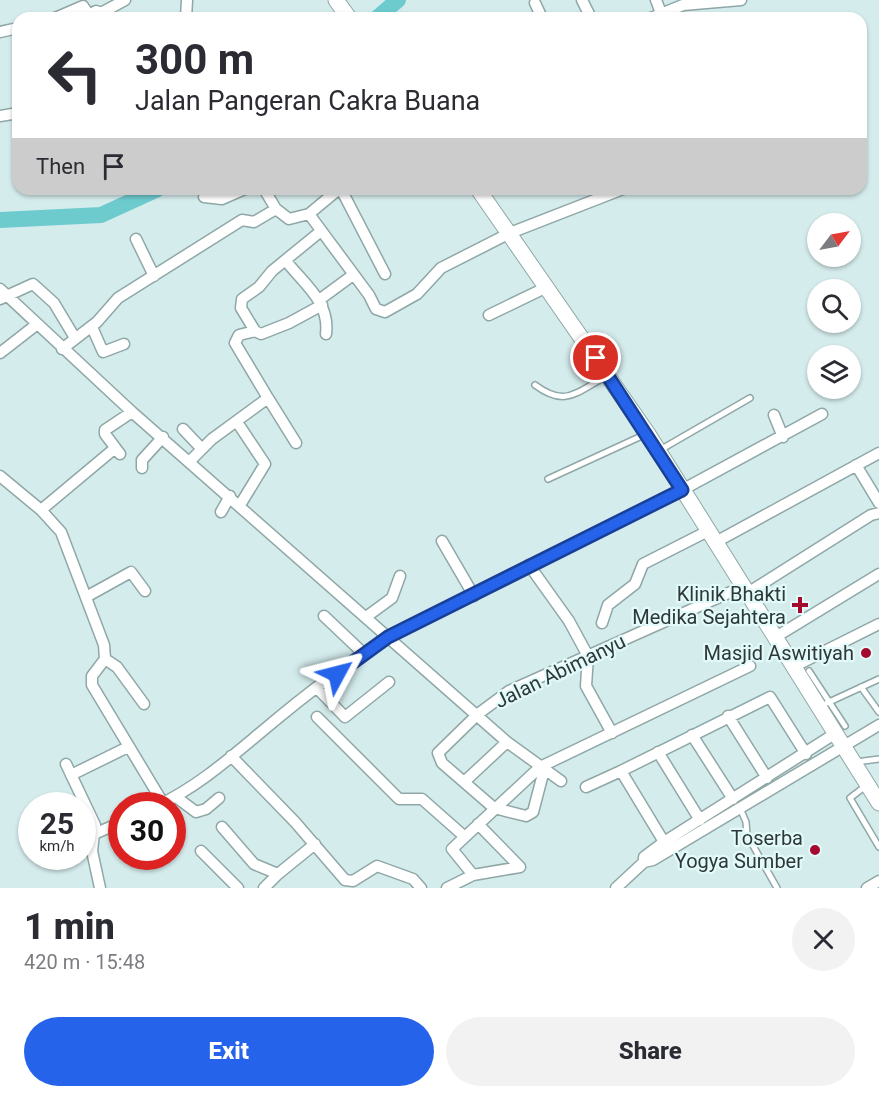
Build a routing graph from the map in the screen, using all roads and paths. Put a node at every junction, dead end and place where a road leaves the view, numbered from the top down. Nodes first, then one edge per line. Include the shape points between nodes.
1 (125, 0) edge
2 (741, 0) edge
3 (535, 3) dead end
4 (70, 12) edge
5 (87, 12) edge
6 (104, 12) edge
7 (539, 12) edge
8 (668, 12) edge
9 (231, 195) edge
10 (268, 195) edge
11 (332, 195) edge
12 (343, 195) edge
13 (482, 195) edge
14 (600, 195) edge
15 (204, 197) dead end
16 (276, 209) junction
17 (309, 213) junction
18 (321, 231) junction
19 (510, 233) junction
20 (136, 239) dead end
21 (286, 261) junction
22 (386, 274) dead end
23 (352, 275) junction
24 (154, 276) junction
25 (547, 287) junction
26 (2, 295) edge
27 (321, 303) junction
28 (489, 315) dead end
29 (36, 325) junction
30 (92, 327) junction
31 (255, 331) junction
32 (326, 334) dead end
33 (75, 338) junction
34 (124, 344) dead end
35 (62, 349) junction
36 (0, 352) edge
37 (609, 376) junction
38 (535, 385) dead end
39 (267, 398) junction
40 (750, 398) dead end
41 (132, 412) junction
42 (822, 414) dead end
43 (774, 415) dead end
44 (237, 422) junction
45 (183, 429) dead end
46 (648, 434) junction
47 (163, 437) junction
48 (783, 437) junction
49 (296, 443) dead end
50 (202, 449) junction
51 (659, 451) junction
52 (879, 453) edge
53 (190, 461) junction
54 (856, 465) junction
55 (142, 468) dead end
56 (0, 476) edge
57 (548, 479) dead end
58 (682, 490) junction
59 (230, 496) junction
60 (879, 503) edge
61 (240, 505) junction
62 (41, 510) junction
63 (221, 512) dead end
64 (875, 514) edge
65 (711, 537) junction
66 (442, 540) dead end
67 (530, 565) junction
68 (400, 576) dead end
69 (878, 578) edge
70 (744, 590) junction
71 (145, 591) dead end
72 (474, 596) junction
73 (86, 597) junction
74 (324, 616) dead end
75 (366, 617) junction
76 (602, 622) dead end
77 (879, 624) edge
78 (388, 637) junction
79 (774, 638) junction
80 (363, 653) junction
81 (588, 656) junction
82 (105, 659) junction
83 (750, 666) dead end
84 (793, 668) junction
85 (809, 671) dead end
86 (879, 679) edge
87 (389, 682) dead end
88 (861, 687) junction
89 (317, 688) junction
90 (144, 704) dead end
91 (824, 704) junction
92 (879, 712) edge
93 (478, 714) junction
94 (728, 716) junction
95 (317, 717) dead end
96 (879, 725) edge
97 (612, 733) junction
98 (692, 735) junction
99 (841, 735) junction
100 (507, 742) junction
101 (128, 747) junction
102 (658, 752) junction
103 (806, 754) junction
104 (231, 756) junction
105 (879, 759) edge
106 (854, 763) junction
107 (66, 764) dead end
108 (542, 768) junction
109 (621, 771) junction
110 (71, 775) junction
111 (767, 778) junction
112 (561, 781) dead end
113 (464, 782) junction
114 (867, 785) junction
115 (586, 787) dead end
116 (80, 792) edge
117 (153, 792) edge
118 (184, 792) edge
119 (219, 798) dead end
120 (732, 799) junction
121 (879, 803) edge
122 (186, 804) edge
123 (494, 808) junction
124 (740, 808) junction
125 (700, 820) junction
126 (478, 824) junction
127 (222, 827) dead end
128 (465, 837) junction
129 (664, 842) junction
130 (315, 844) junction
131 (879, 847) edge
132 (201, 851) dead end
133 (644, 862) junction
134 (96, 870) edge
135 (278, 874) junction
136 (473, 875) junction
137 (879, 881) edge
138 (100, 888) edge
139 (238, 888) edge
140 (264, 888) edge
141 (421, 888) edge
142 (447, 888) edge
143 (616, 888) edge
144 (777, 888) edge
145 (867, 888) edge

1 - 6 street
2 - 8 street via 683,5
3 - 7 street
4 - 5 street via 83,6
9 - 15 street via 222,199
10 - 16 street
11 - 17 street
12 - 22 street
13 - 19 main road
14 - 19 street
16 - 17 street via 290,219
16 - 24 street via 254,222 242,220
17 - 18 street
18 - 21 street
18 - 23 street
19 - 23 street via 441,268 417,294 385,312 376,309
19 - 25 main road
20 - 24 street
21 - 27 street
21 - 31 street via 241,302
23 - 27 street
24 - 30 street via 113,301
25 - 28 street
25 - 37 main road
26 - 29 street
26 - 33 street via 33,284 54,303
27 - 31 street via 265,333
27 - 32 street via 328,319
29 - 35 street
29 - 36 street
30 - 33 street
30 - 34 street via 103,352
31 - 39 street via 239,335 235,343
33 - 35 street
35 - 41 street
37 - 38 lane via 563,398 550,396
37 - 46 main road
39 - 44 street
39 - 49 street
40 - 51 lane
41 - 47 street
41 - 62 street via 105,430 117,452
42 - 48 street
43 - 48 street
44 - 50 street
44 - 61 street via 265,464
45 - 50 street
46 - 51 main road
46 - 57 lane
47 - 53 street
47 - 55 street via 142,460
48 - 58 street
50 - 53 street
51 - 58 main road
52 - 54 street
53 - 59 street
54 - 60 street
54 - 65 street
56 - 62 street
58 - 65 main road
58 - 67 street
59 - 61 street
59 - 63 street
60 - 64 street
61 - 75 street
62 - 73 street via 61,532
64 - 70 street, Jalan Abimanyu
65 - 70 main road
65 - 76 street via 643,564 635,584 608,605
66 - 72 street
67 - 72 street
67 - 81 street
68 - 75 street via 392,598
69 - 79 street
70 - 79 main road
70 - 81 street, Jalan Abimanyu
71 - 73 street via 132,572
72 - 78 street
73 - 82 street via 104,645
74 - 80 street
75 - 78 street
77 - 84 street
78 - 80 street
78 - 93 street
79 - 84 main road
80 - 89 street
81 - 93 street, Jalan Abimanyu via 509,691
81 - 97 street via 586,686
82 - 90 street via 117,667
82 - 101 street via 91,682
83 - 97 street
84 - 91 main road
85 - 91 lane
86 - 88 lane
87 - 89 street via 345,717
88 - 91 lane
88 - 92 lane
89 - 104 street
91 - 99 main road
93 - 100 street
93 - 113 street, Jalan Abimanyu via 438,753 442,763
94 - 98 street
94 - 103 street via 770,697
94 - 111 street
95 - 128 street via 399,799 422,799
96 - 99 street
97 - 108 street
98 - 102 street
98 - 120 street
99 - 103 street
99 - 106 main road
99 - 124 street
100 - 108 street
100 - 113 street
101 - 110 street
101 - 117 street
102 - 109 street
102 - 125 street
103 - 111 street
104 - 118 street
104 - 130 street
105 - 106 lane
106 - 114 main road
107 - 110 street
108 - 112 street
108 - 123 street
108 - 123 street via 532,814
109 - 115 street
109 - 129 street
110 - 116 street
111 - 120 street
113 - 123 street
114 - 121 main road
114 - 131 lane via 850,798
119 - 122 street via 196,812
120 - 125 street
123 - 126 street
124 - 133 street
124 - 144 lane via 747,835
125 - 129 street
126 - 128 street
126 - 136 street via 520,867
127 - 135 street via 254,864
128 - 136 street via 452,849
129 - 133 street via 644,857
130 - 135 street
130 - 141 street via 349,882 377,866 413,879
132 - 139 street
133 - 143 street
134 - 138 street
135 - 140 street
136 - 142 street
137 - 145 street

